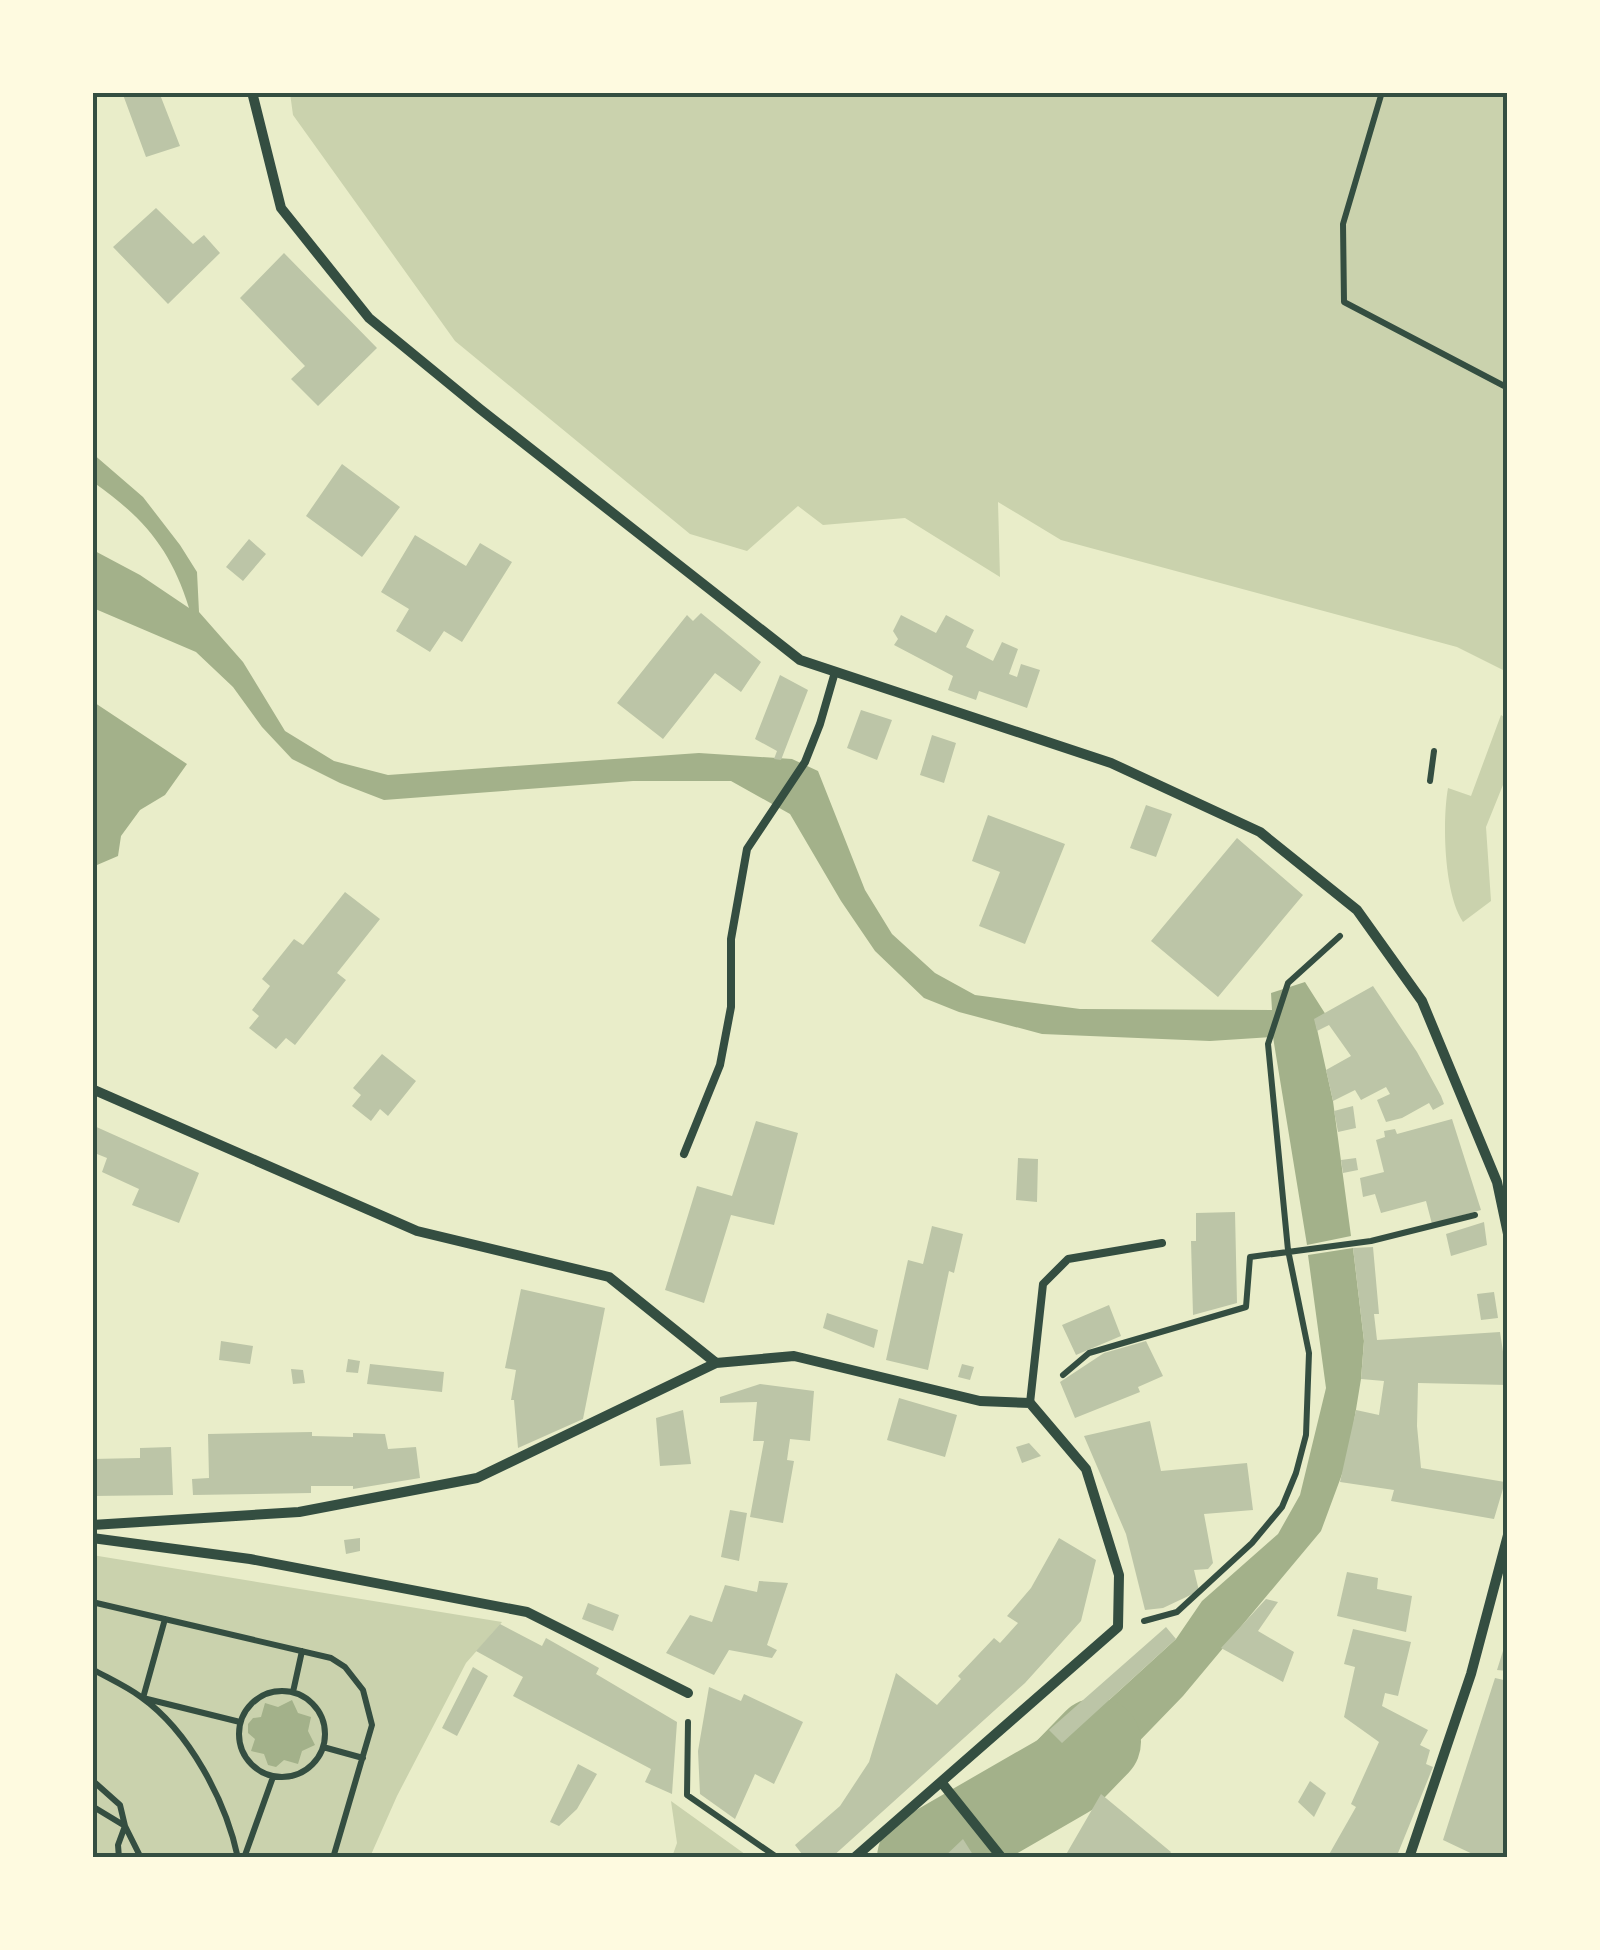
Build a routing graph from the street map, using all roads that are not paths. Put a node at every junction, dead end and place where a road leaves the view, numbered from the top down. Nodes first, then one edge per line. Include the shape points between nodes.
1 (252, 92) edge
2 (836, 672) junction
3 (92, 1089) edge
4 (684, 1154) dead end
5 (1508, 1234) edge
6 (1162, 1244) dead end
7 (716, 1363) junction
8 (1030, 1403) junction
9 (92, 1525) edge
10 (1508, 1535) edge
11 (92, 1538) edge
12 (688, 1693) road end
13 (942, 1782) junction
14 (854, 1858) edge
15 (1002, 1858) edge
16 (1409, 1858) edge

1 - 2 street via 281,208 369,318 800,660
2 - 4 lane via 805,762 747,848 720,1065
2 - 5 street via 1112,763 1260,832 1357,910 1422,1001 1502,1200
3 - 7 street via 418,1231 609,1277
6 - 8 lane via 1068,1259 1043,1284
7 - 8 street via 794,1356 980,1401
7 - 9 street via 477,1478 300,1512
8 - 13 street via 1086,1469 1119,1575 1118,1627
10 - 16 street via 1471,1674
11 - 12 street via 250,1559 527,1612
13 - 14 street
13 - 15 street

